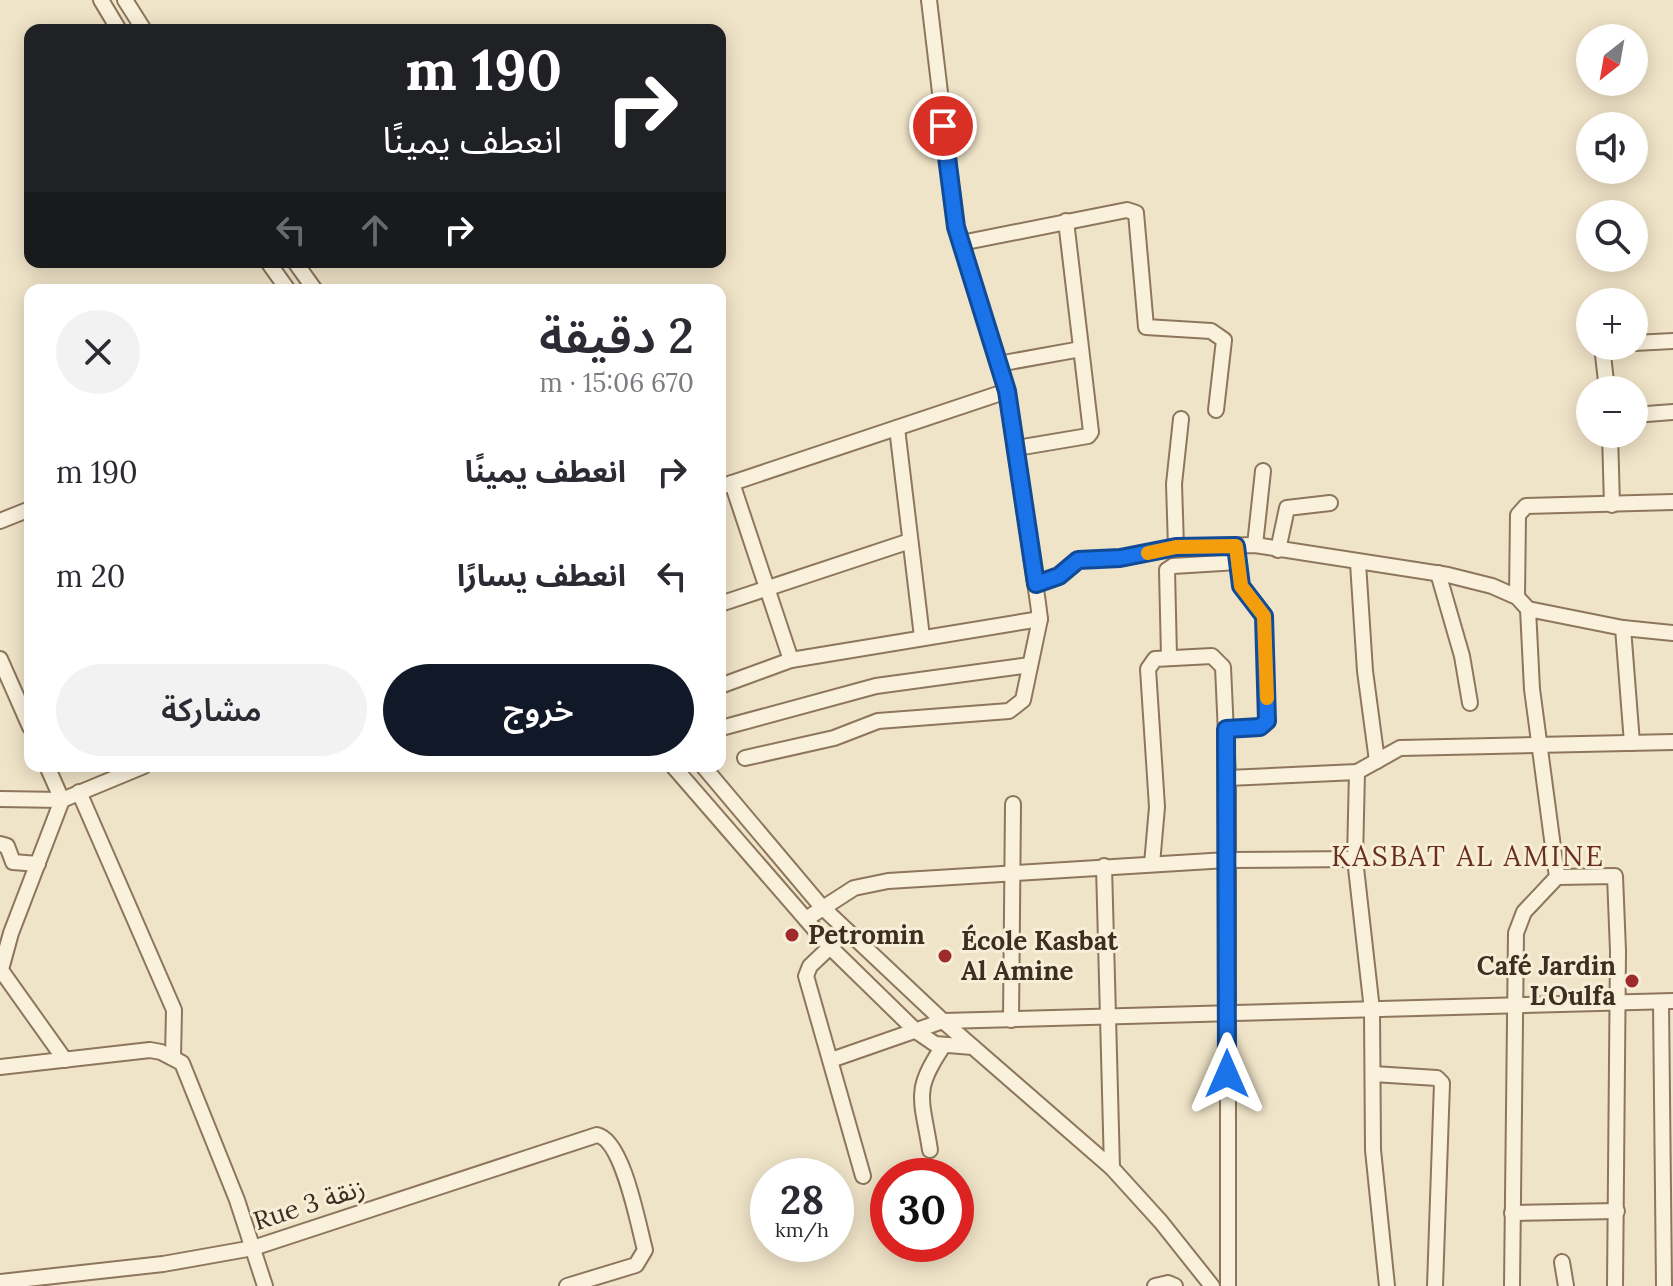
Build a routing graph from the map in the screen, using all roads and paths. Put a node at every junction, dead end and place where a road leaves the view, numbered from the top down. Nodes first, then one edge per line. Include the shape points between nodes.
1 (101, 0) edge
2 (125, 0) edge
3 (929, 0) edge
4 (115, 24) edge
5 (140, 24) edge
6 (1066, 221) junction
7 (961, 243) junction
8 (1673, 341) edge
9 (1648, 342) edge
10 (1081, 349) junction
11 (998, 364) junction
12 (1007, 391) junction
13 (1216, 410) dead end
14 (1673, 412) edge
15 (1648, 414) edge
16 (1181, 419) dead end
17 (897, 428) junction
18 (1017, 448) junction
19 (1610, 448) edge
20 (1263, 471) dead end
21 (726, 485) edge
22 (1673, 502) edge
23 (1330, 503) dead end
24 (1612, 505) junction
25 (24, 511) edge
26 (0, 521) edge
27 (910, 541) junction
28 (1255, 545) junction
29 (1236, 546) junction
30 (1176, 547) junction
31 (1278, 550) junction
32 (1238, 562) junction
33 (1358, 563) junction
34 (1438, 573) junction
35 (1036, 584) junction
36 (766, 587) junction
37 (1517, 597) junction
38 (726, 602) edge
39 (1528, 609) junction
40 (1040, 619) junction
41 (1623, 628) junction
42 (1673, 633) edge
43 (922, 637) junction
44 (1169, 657) junction
45 (0, 659) edge
46 (791, 660) junction
47 (1030, 665) junction
48 (726, 684) edge
49 (1470, 703) dead end
50 (24, 710) edge
51 (726, 727) edge
52 (1226, 729) junction
53 (1673, 742) edge
54 (1632, 743) junction
55 (1538, 746) junction
56 (745, 758) dead end
57 (1377, 761) junction
58 (50, 772) edge
59 (129, 772) edge
60 (678, 772) edge
61 (708, 772) edge
62 (1357, 772) junction
63 (1228, 778) junction
64 (79, 792) junction
65 (0, 799) edge
66 (62, 800) junction
67 (1013, 804) dead end
68 (0, 844) edge
69 (1355, 859) junction
70 (1227, 860) junction
71 (38, 864) junction
72 (1152, 864) junction
73 (1104, 866) junction
74 (1011, 872) junction
75 (1557, 877) junction
76 (821, 906) junction
77 (806, 919) junction
78 (847, 931) junction
79 (6, 932) edge
80 (830, 947) junction
81 (2, 973) edge
82 (1667, 1002) edge
83 (1618, 1003) junction
84 (1513, 1006) junction
85 (1372, 1010) junction
86 (1226, 1014) junction
87 (1110, 1017) junction
88 (1011, 1020) junction
89 (943, 1021) junction
90 (916, 1031) junction
91 (944, 1045) junction
92 (973, 1047) junction
93 (173, 1057) junction
94 (65, 1060) junction
95 (831, 1060) junction
96 (0, 1067) edge
97 (1373, 1074) junction
98 (930, 1150) dead end
99 (1112, 1168) junction
100 (863, 1176) dead end
101 (1617, 1211) junction
102 (1512, 1213) junction
103 (253, 1248) junction
104 (1562, 1262) dead end
105 (116, 1270) junction
106 (0, 1282) edge
107 (120, 1286) edge
108 (265, 1286) edge
109 (567, 1286) edge
110 (1155, 1286) edge
111 (1175, 1286) edge
112 (1212, 1286) edge
113 (1228, 1286) edge
114 (1387, 1286) edge
115 (1435, 1286) edge
116 (1512, 1286) edge
117 (1566, 1286) edge
118 (1615, 1286) edge
119 (1664, 1286) edge

1 - 4 street
2 - 5 street
3 - 7 street via 948,180
6 - 7 street
6 - 10 street
6 - 13 street via 1127,210 1136,213 1146,327 1211,331 1224,340
7 - 11 street
8 - 9 street
10 - 11 street
10 - 18 street via 1090,435
11 - 12 street
12 - 17 street
12 - 18 street
14 - 15 street
16 - 30 street via 1174,484
17 - 21 street
17 - 27 street
18 - 35 street
19 - 24 street
20 - 28 street
21 - 36 street
22 - 24 street
23 - 31 street via 1287,508
24 - 37 street via 1521,510
25 - 26 street
27 - 36 street
27 - 43 street
28 - 29 street
28 - 31 street
29 - 30 street
29 - 32 street
30 - 35 street via 1078,560 1059,576
31 - 33 street
32 - 44 street via 1167,570
32 - 52 street via 1241,586 1264,616 1267,721 1260,727
33 - 34 street
33 - 57 street
34 - 37 street
34 - 49 street
35 - 40 street
36 - 38 street
36 - 46 street
37 - 39 street
39 - 41 street
39 - 55 street
40 - 43 street
40 - 47 street
41 - 42 street
41 - 54 street
43 - 46 street
44 - 52 street via 1219,660
44 - 72 street via 1155,659 1148,669 1157,807
45 - 50 street
46 - 48 street
47 - 51 street via 876,686
47 - 56 street via 1023,700 1009,711 878,721 834,738
52 - 63 street
53 - 54 street
54 - 55 street
55 - 57 street via 1400,748
55 - 75 street
57 - 62 street
58 - 66 street
59 - 64 street
60 - 77 street
61 - 76 street
62 - 63 street
62 - 69 street
63 - 70 street
64 - 66 street
64 - 93 street via 174,1010
65 - 66 street
66 - 71 street
67 - 74 street
68 - 71 street via 7,846 13,862
69 - 70 street
69 - 85 street
70 - 72 street
70 - 86 street
71 - 79 street
72 - 73 street
73 - 74 street
73 - 87 street
74 - 76 street via 888,881 854,888
74 - 88 street
75 - 83 street via 1615,876
75 - 84 street via 1518,921
76 - 77 street
76 - 78 street
77 - 80 street
78 - 80 street
78 - 89 street
79 - 81 street
80 - 90 street
80 - 95 street via 806,976
81 - 94 street
82 - 83 street
82 - 119 street
83 - 84 street
83 - 101 street
84 - 85 street
84 - 102 street
85 - 86 street
85 - 97 street
86 - 87 street
86 - 113 street
87 - 88 street
87 - 99 street
88 - 89 street
89 - 90 street
89 - 92 street
90 - 91 street
90 - 95 street
91 - 92 street
91 - 98 street via 925,1072 921,1088
92 - 99 street
93 - 94 street via 150,1050
93 - 103 street via 182,1063
94 - 96 street
95 - 100 street
97 - 114 street via 1373,1150
97 - 115 street via 1437,1078 1442,1083
99 - 112 street
101 - 102 street
101 - 118 street
102 - 116 street
103 - 105 street, Rue 3 زنقة
103 - 108 street
103 - 109 street, Rue 3 زنقة via 597,1135 617,1151 645,1250 636,1265
104 - 117 street
105 - 106 street, Rue 3 زنقة
105 - 107 street
110 - 111 street

